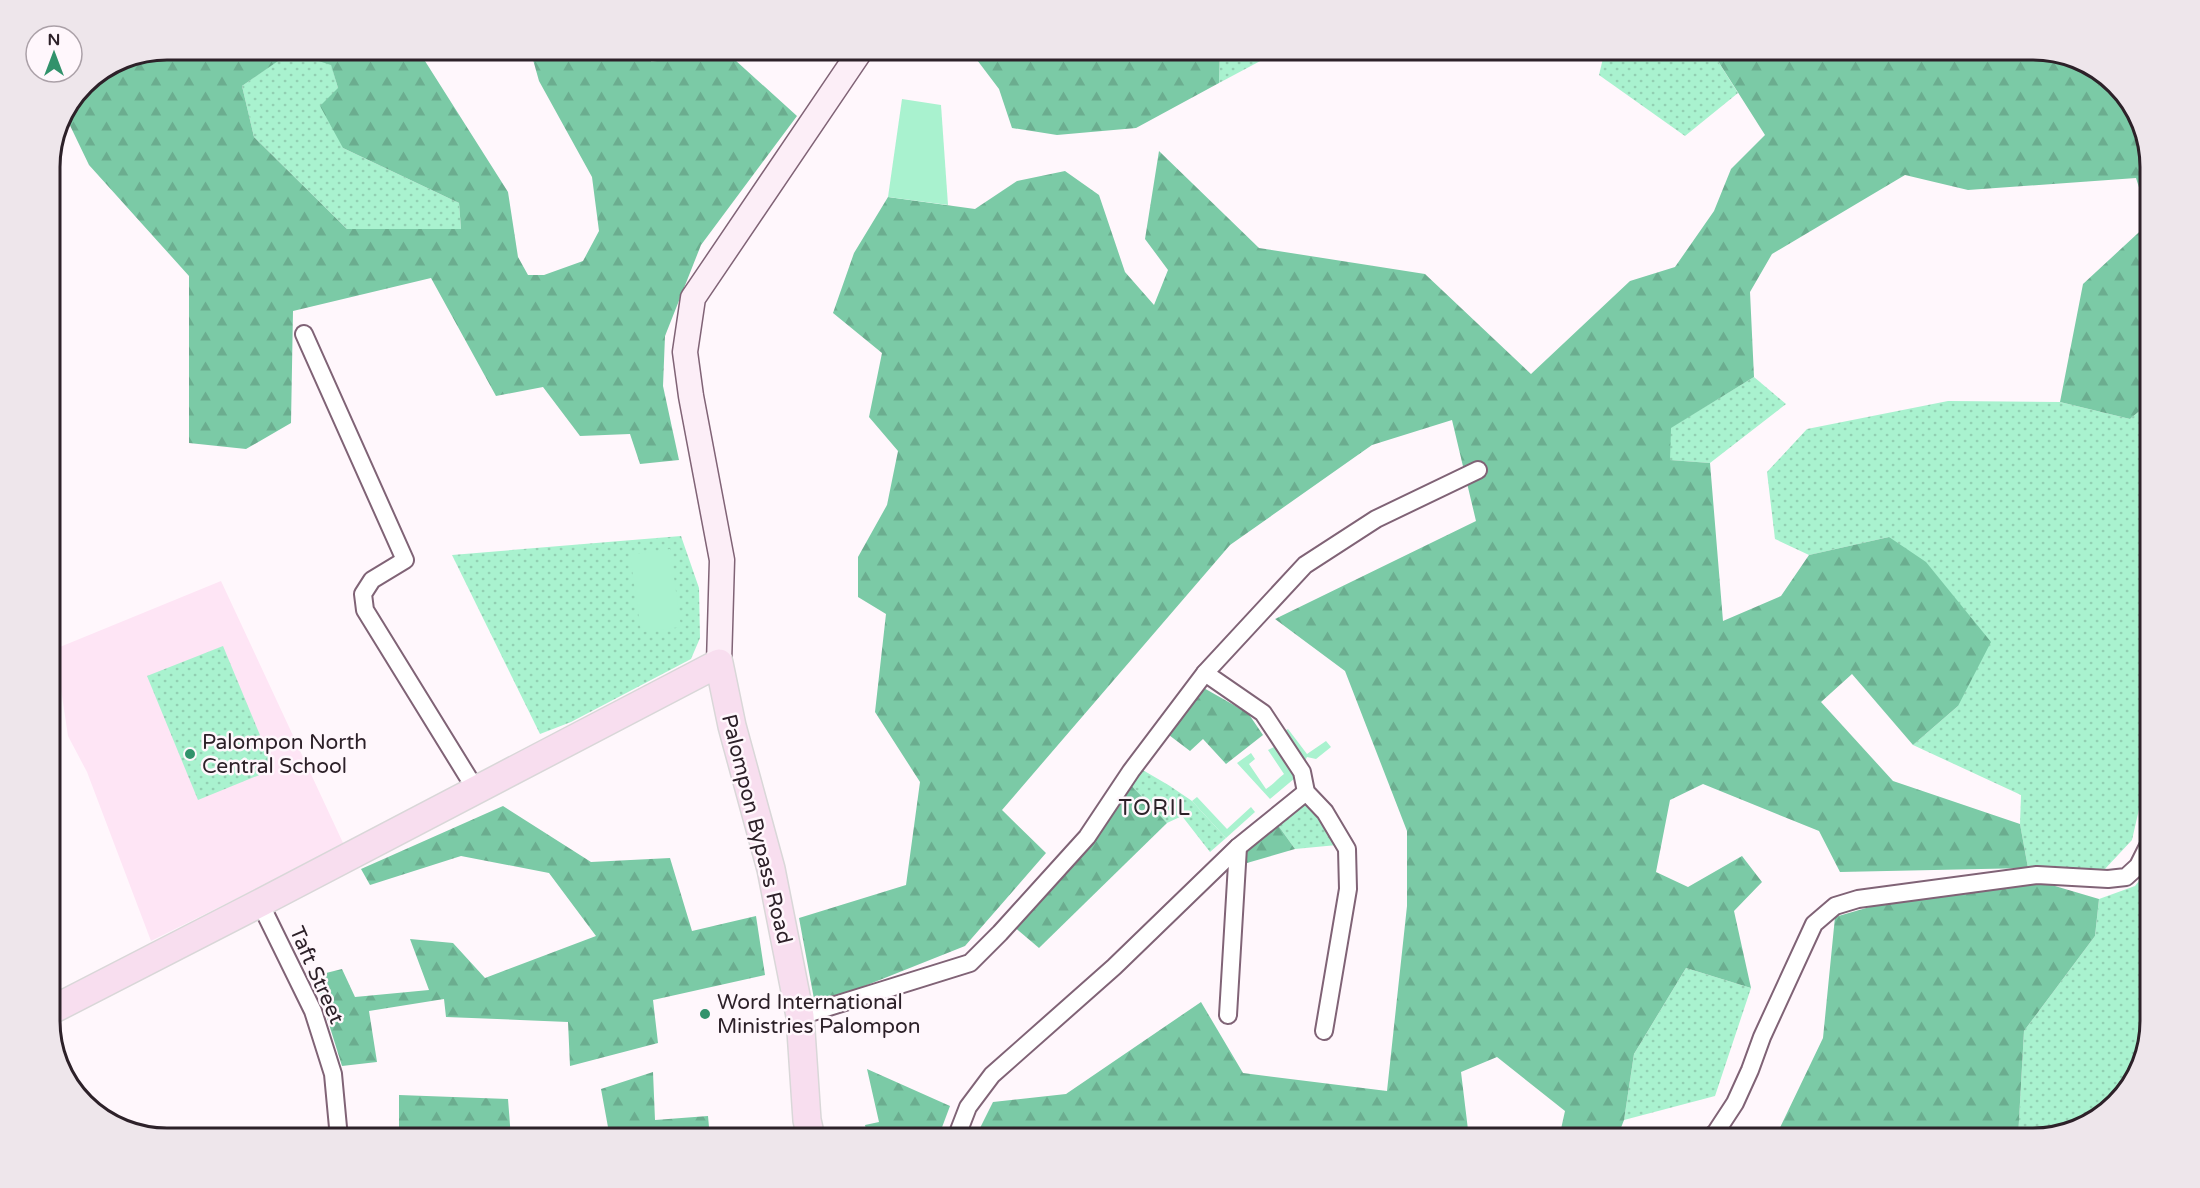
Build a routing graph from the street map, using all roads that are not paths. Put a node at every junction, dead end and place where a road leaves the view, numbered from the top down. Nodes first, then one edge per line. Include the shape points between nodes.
1 (854, 60) edge
2 (304, 334) dead end
3 (1478, 470) dead end
4 (719, 663) junction
5 (1205, 673) junction
6 (476, 790) junction
7 (1306, 792) junction
8 (1238, 847) junction
9 (2140, 862) edge
10 (260, 903) junction
11 (60, 1006) edge
12 (1228, 1015) dead end
13 (800, 1016) junction
14 (1324, 1031) dead end
15 (338, 1128) edge
16 (810, 1128) edge
17 (960, 1128) edge
18 (1719, 1128) edge

1 - 4 main road via 693,298 685,352 722,560
2 - 6 street via 405,560 372,580 363,594 366,610
3 - 5 street via 1376,519 1305,565
4 - 6 main road
4 - 13 main road, Palompon Bypass Road via 771,868
5 - 7 street via 1263,713 1302,772
5 - 13 street via 1087,837 970,963
6 - 10 main road
7 - 8 street
7 - 14 street via 1325,812 1347,849 1347,889
8 - 12 street
8 - 17 street via 1114,967 992,1075 968,1107
9 - 18 street via 2126,877 2037,875 1858,898 1835,906 1814,924 1735,1103
10 - 11 main road
10 - 15 street, Taft Street via 313,1011 333,1074
13 - 16 main road, Palompon Bypass Road

